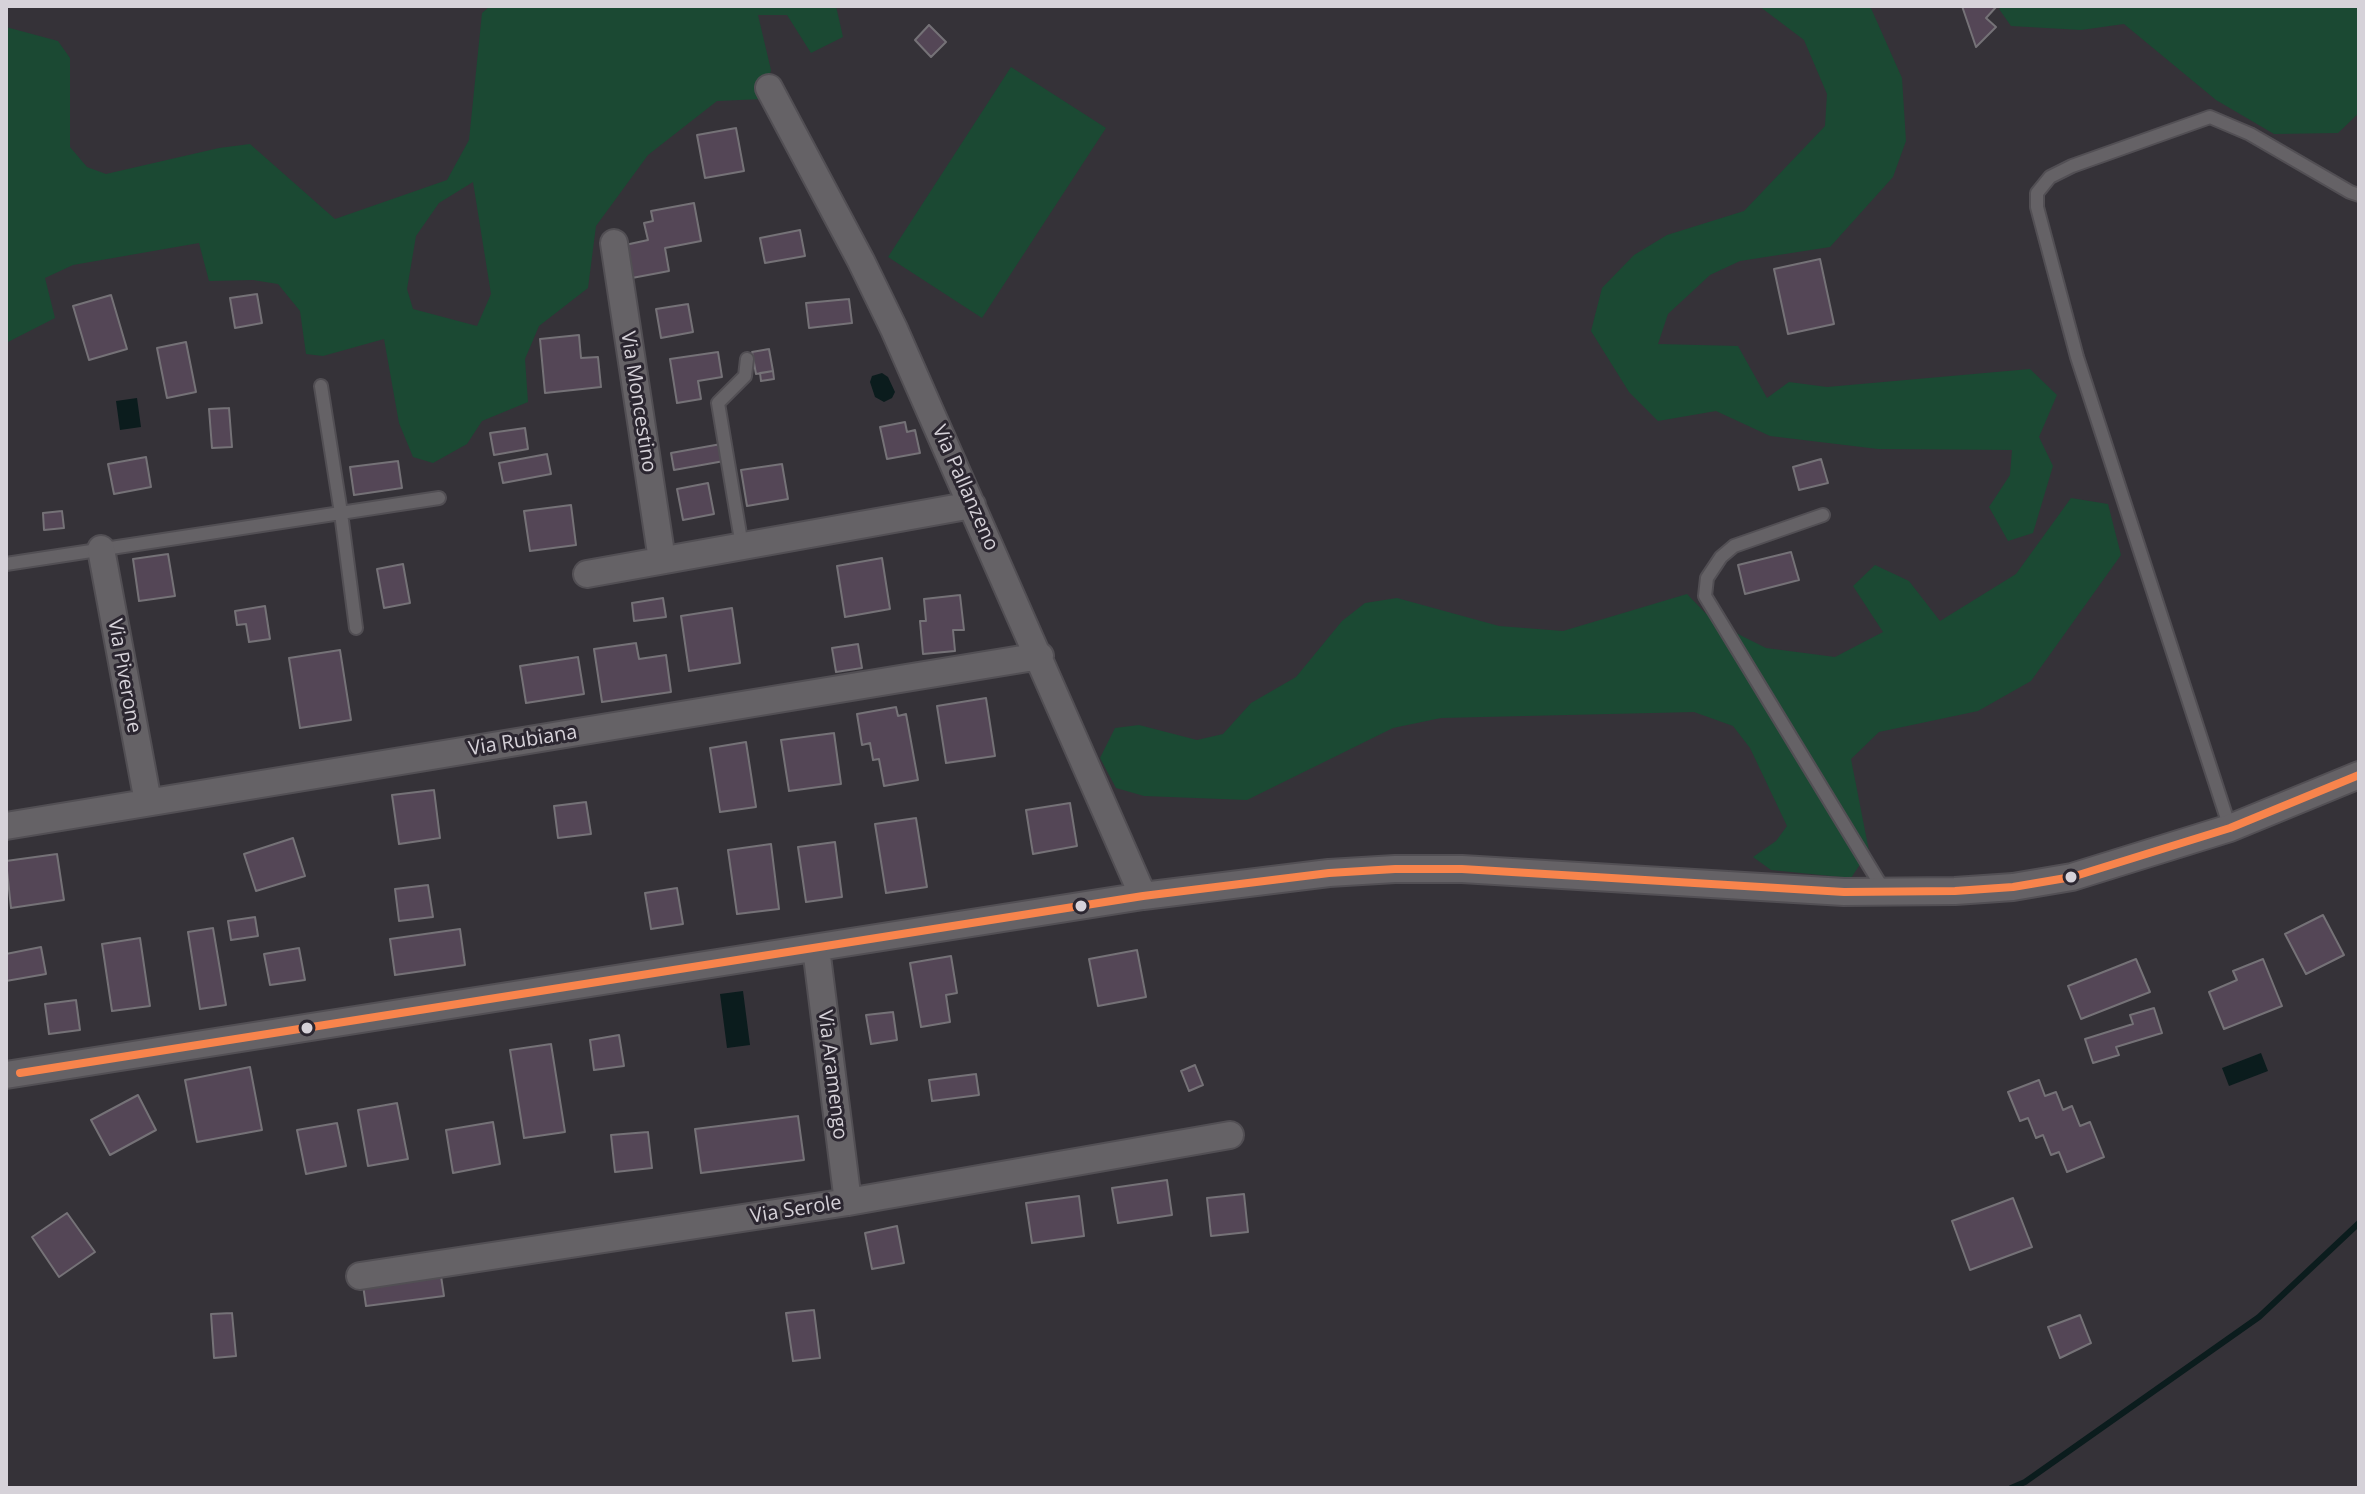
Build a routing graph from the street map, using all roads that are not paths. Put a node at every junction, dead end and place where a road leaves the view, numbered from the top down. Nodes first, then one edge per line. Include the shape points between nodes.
1 (769, 88) dead end
2 (2359, 195) edge
3 (614, 243) dead end
4 (747, 359) dead end
5 (321, 386) dead end
6 (439, 498) dead end
7 (972, 505) junction
8 (341, 513) junction
9 (1823, 515) dead end
10 (742, 546) junction
11 (101, 549) junction
12 (662, 560) junction
13 (6, 564) edge
14 (587, 574) dead end
15 (356, 628) dead end
16 (1040, 656) junction
17 (2359, 775) edge
18 (148, 802) junction
19 (6, 826) edge
20 (2230, 828) junction
21 (1885, 892) junction
22 (1143, 896) junction
23 (816, 948) junction
24 (11, 1068) edge
25 (1230, 1135) dead end
26 (848, 1202) junction
27 (360, 1276) dead end

1 - 7 street, Via Pallanzeno via 884,307
2 - 20 lane via 2210,117 2072,166 2050,177 2037,193 2077,357
3 - 12 street, Via Moncestino
4 - 10 lane via 745,376 718,403
5 - 8 lane
6 - 8 lane
7 - 10 street
7 - 16 street, Via Pallanzeno
8 - 11 lane
8 - 15 lane
9 - 21 lane via 1734,546 1707,578 1705,596
10 - 12 street
11 - 13 lane
11 - 18 street, Via Piverone
12 - 14 street
16 - 18 street, Via Rubiana
16 - 22 street, Via Pallanzeno
17 - 20 street
18 - 19 street, Via Rubiana
20 - 21 street via 2072,877 2013,887
21 - 22 street via 1395,869
22 - 23 street
23 - 24 street
23 - 26 street, Via Aramengo
25 - 26 street, Via Serole
26 - 27 street, Via Serole

